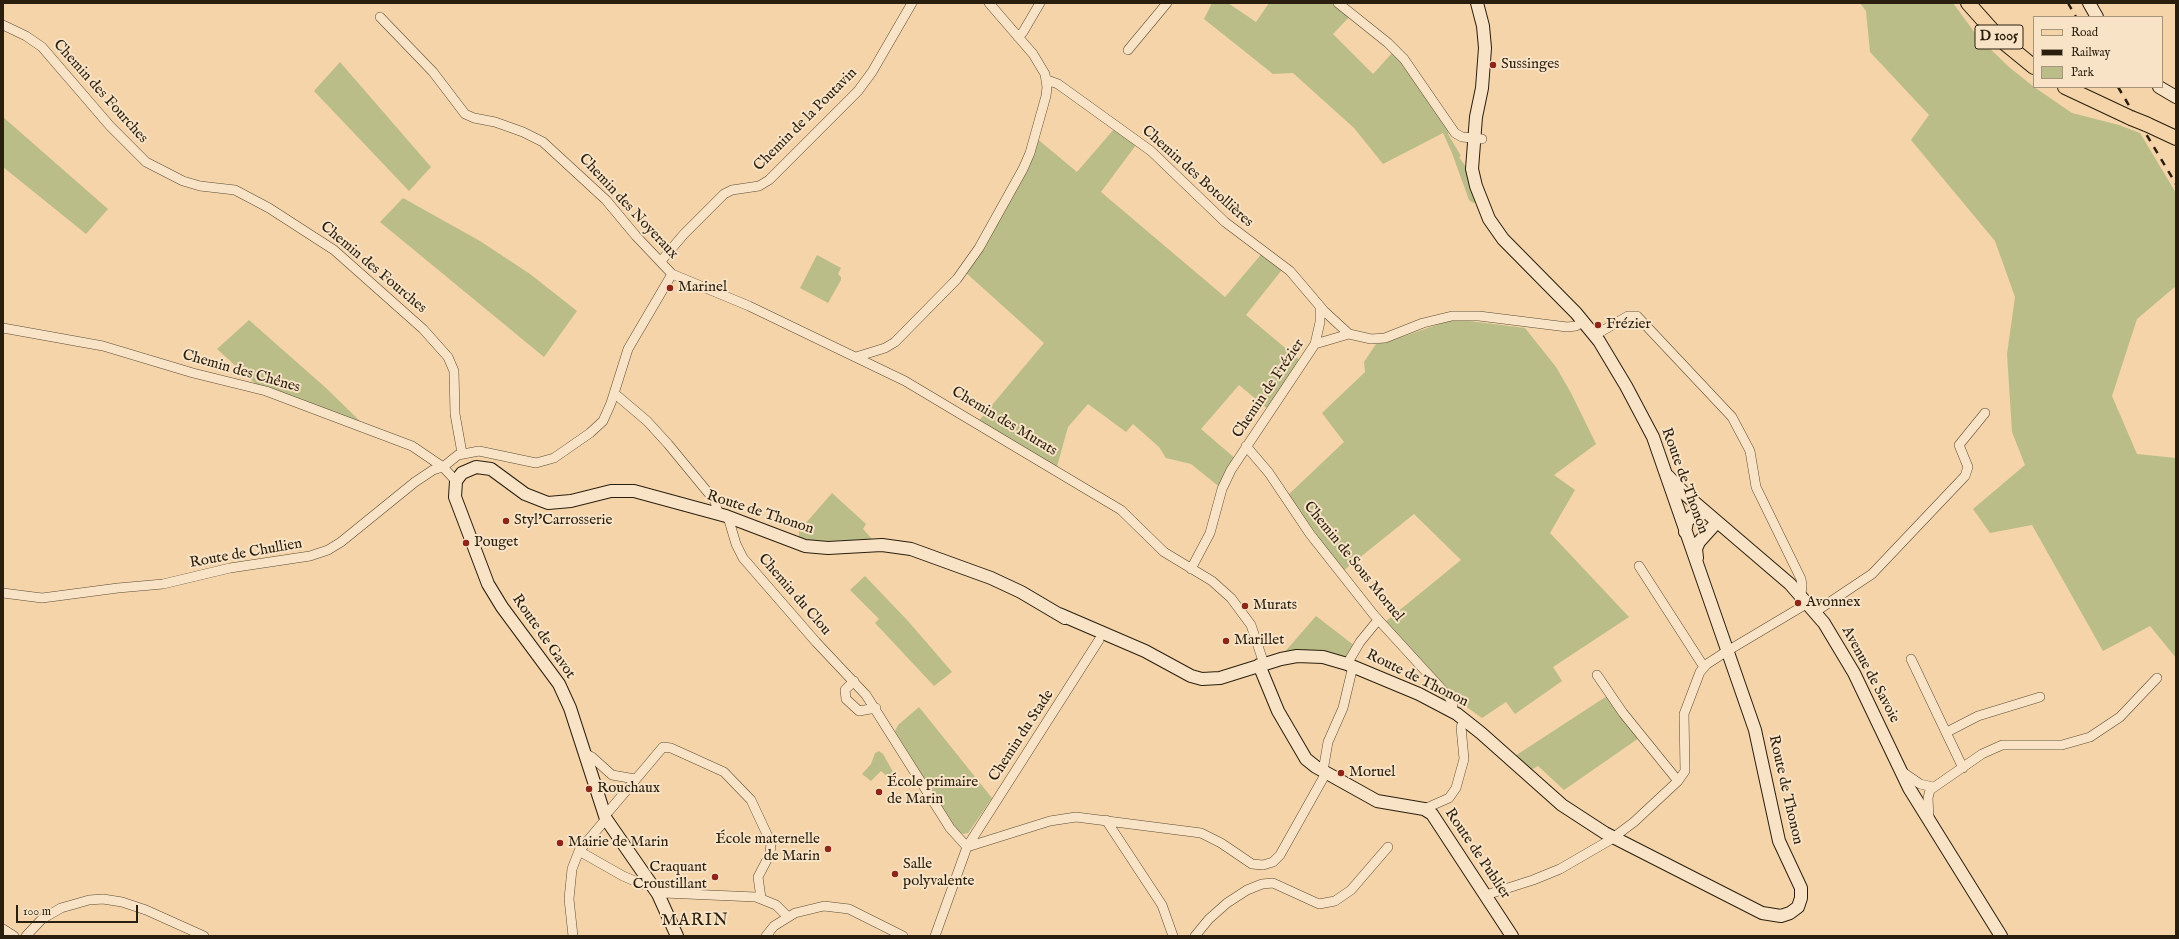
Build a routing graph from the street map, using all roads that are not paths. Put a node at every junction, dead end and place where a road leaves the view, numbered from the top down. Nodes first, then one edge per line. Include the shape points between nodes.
1 (912, 3) edge
2 (989, 3) edge
3 (1040, 3) edge
4 (1167, 3) edge
5 (1338, 3) edge
6 (1477, 3) edge
7 (1968, 3) edge
8 (2088, 3) edge
9 (2096, 16) edge
10 (380, 17) dead end
11 (3, 25) edge
12 (1018, 37) junction
13 (1128, 50) dead end
14 (2033, 66) edge
15 (1047, 80) junction
16 (2067, 88) edge
17 (2161, 88) edge
18 (2176, 97) edge
19 (2176, 138) edge
20 (1478, 139) junction
21 (661, 262) junction
22 (672, 274) junction
23 (1320, 306) junction
24 (1584, 321) junction
25 (3, 328) edge
26 (1349, 334) junction
27 (1594, 335) junction
28 (1315, 344) junction
29 (856, 357) junction
30 (614, 393) junction
31 (1985, 413) dead end
32 (1246, 446) junction
33 (462, 453) junction
34 (1663, 466) junction
35 (443, 467) junction
36 (456, 481) junction
37 (1706, 513) junction
38 (723, 516) junction
39 (1717, 522) junction
40 (1685, 532) junction
41 (1697, 561) junction
42 (1639, 566) dead end
43 (1191, 569) junction
44 (3, 593) edge
45 (1808, 603) junction
46 (1378, 620) junction
47 (1101, 637) junction
48 (1728, 651) junction
49 (1911, 659) dead end
50 (1261, 664) junction
51 (1350, 665) junction
52 (1704, 667) junction
53 (1597, 675) dead end
54 (2157, 678) dead end
55 (854, 681) junction
56 (2040, 697) dead end
57 (876, 708) junction
58 (1452, 712) junction
59 (1465, 720) junction
60 (1947, 732) junction
61 (584, 753) junction
62 (1963, 768) junction
63 (1900, 770) junction
64 (1324, 772) junction
65 (635, 779) junction
66 (1678, 781) junction
67 (1933, 786) junction
68 (1424, 809) junction
69 (605, 817) junction
70 (1106, 820) junction
71 (1929, 822) junction
72 (1613, 838) junction
73 (1388, 847) dead end
74 (967, 848) junction
75 (579, 851) junction
76 (651, 884) junction
77 (658, 894) junction
78 (1486, 894) junction
79 (761, 898) junction
80 (788, 917) junction
81 (3, 929) edge
82 (14, 936) edge
83 (26, 936) edge
84 (204, 936) edge
85 (574, 936) edge
86 (677, 936) edge
87 (766, 936) edge
88 (903, 936) edge
89 (935, 936) edge
90 (1173, 936) edge
91 (1195, 936) edge
92 (1512, 936) edge
93 (2001, 936) edge

1 - 21 street, Chemin de la Poutavin via 858,91 769,180 759,186 732,190 724,194 684,234
2 - 12 street
3 - 12 street via 1024,32
4 - 13 street
5 - 20 street via 1404,58 1455,133 1462,137
6 - 20 street, Route de Thonon via 1485,42 1482,88 1476,112
7 - 14 main road, D 1005 via 2001,40
8 - 9 street
10 - 21 street, Chemin des Noyeraux via 433,72 465,114 495,122 544,142 598,191
11 - 33 street, Chemin des Fourches via 45,49 110,126 146,162 183,181 200,186 235,190 269,208 334,250 423,329 448,357 454,371 455,414
12 - 15 street via 1042,67
15 - 23 street, Chemin des Botollières via 1058,84 1151,151 1225,222 1285,266
15 - 29 street via 1044,105 1027,161 969,264 899,339 885,348
16 - 19 main road, bridge
17 - 18 street
20 - 24 street, Route de Thonon via 1473,178 1493,226 1508,246
21 - 22 street, Chemin des Noyeraux
22 - 29 street, Chemin des Murats via 750,306
22 - 30 street via 628,349
23 - 26 street, Chemin des Botollières
23 - 28 street via 1320,322
24 - 26 street, Chemin de Frézier via 1576,326 1567,327 1462,315 1432,320 1378,339
24 - 27 street, Route de Thonon
25 - 35 street, Chemin des Chênes via 97,344 193,373 266,391 405,442
26 - 28 street, Chemin de Frézier
27 - 34 street, Route de Thonon via 1636,405
27 - 45 street via 1628,316 1637,316 1729,412 1749,447 1756,488 1801,579
28 - 32 street, Chemin de Frézier
29 - 43 street, Chemin des Murats via 916,387 1108,501 1125,513 1164,552
30 - 33 street via 599,425 549,461 529,462 480,451
30 - 38 street, Chemin du Clou via 647,421 668,444 715,501
31 - 45 street via 1959,445 1968,467 1965,476 1872,574
32 - 43 street, Chemin de Frézier via 1224,484 1210,532
32 - 46 street, Chemin de Sous Moruel via 1269,473 1320,546
33 - 35 street, Route de Chullien
34 - 37 street, Avenue de Savoie via 1674,484
34 - 40 street, Route de Thonon
35 - 36 street, Chemin des Chênes
35 - 44 street, Route de Chullien via 419,479 341,542 310,556 230,568 163,584 48,597
36 - 38 street, Route de Thonon via 466,471 481,467 495,472 525,494 544,502 564,502 626,490
36 - 61 street, Route de Gavot via 456,502 488,584 502,607 556,679 570,708
37 - 39 street, Avenue de Savoie
37 - 40 street via 1692,516 1687,522
38 - 47 street, Route de Thonon via 805,546 882,546 920,552 991,578 1059,614 1082,622
38 - 55 street, Chemin du Clou via 743,558
39 - 41 street via 1699,542 1696,549
39 - 45 street, Avenue de Savoie
40 - 41 street, Route de Thonon
41 - 48 street, Route de Thonon
42 - 52 street
43 - 50 street, Chemin des Murats via 1217,585 1241,610 1256,635
45 - 48 street
45 - 63 street, Avenue de Savoie via 1832,635 1854,673
46 - 51 street via 1360,642
46 - 58 street, Chemin de Sous Moruel via 1446,693 1452,702
47 - 50 street, Route de Thonon via 1145,651 1191,676 1208,680
47 - 74 street, Chemin du Stade
48 - 52 street
48 - 72 street, Route de Thonon via 1760,746 1779,841 1801,888 1798,907 1781,916 1762,913
49 - 60 street
50 - 51 street, Route de Thonon via 1306,655
50 - 64 street, Route de Publier via 1278,711 1302,753 1310,763
51 - 58 street, Route de Thonon via 1419,694
51 - 64 street via 1343,708 1328,742
52 - 66 street via 1697,677 1686,707 1686,768
53 - 66 street via 1623,713
54 - 62 street via 2120,717 2090,737 2062,745 2002,745 1982,754
55 - 57 street, Chemin du Clou
55 - 57 street via 845,690 846,699 859,711
56 - 60 street via 1978,716
57 - 74 street, Chemin du Clou via 946,822
58 - 59 street, Route de Thonon
59 - 68 street via 1461,727 1464,760 1456,788 1449,798
59 - 72 street, Route de Thonon via 1557,800
60 - 62 street
61 - 65 street via 612,775
61 - 69 street, Route de Gavot
62 - 67 street
63 - 67 street via 1920,784
63 - 71 street, Avenue de Savoie
64 - 68 street, Route de Publier via 1382,804
64 - 70 street via 1280,855 1273,862 1263,865 1252,864 1202,833
65 - 69 street
65 - 79 street via 659,750 666,747 728,775 751,800 770,843 770,854 758,877
66 - 72 street
67 - 71 street via 1928,794
68 - 78 street, Route de Publier via 1435,817
69 - 75 street
69 - 76 street, Route de Gavot
70 - 74 street via 1061,818
70 - 90 street via 1162,905
71 - 93 street, Avenue de Savoie
72 - 78 street via 1555,871
73 - 91 street via 1351,890 1335,901 1319,904 1276,885 1262,884 1227,903
74 - 89 street, Chemin du Stade
75 - 76 street via 623,876 644,885
75 - 85 street via 572,868 569,886
76 - 77 street, Route de Gavot
77 - 79 street
77 - 86 street, Route de Gavot
78 - 92 street, Route de Publier
79 - 80 street via 776,905
80 - 87 street via 774,926
80 - 88 street via 809,908 838,907 856,912
81 - 82 street
83 - 84 street via 55,911 75,903 103,899 146,910

